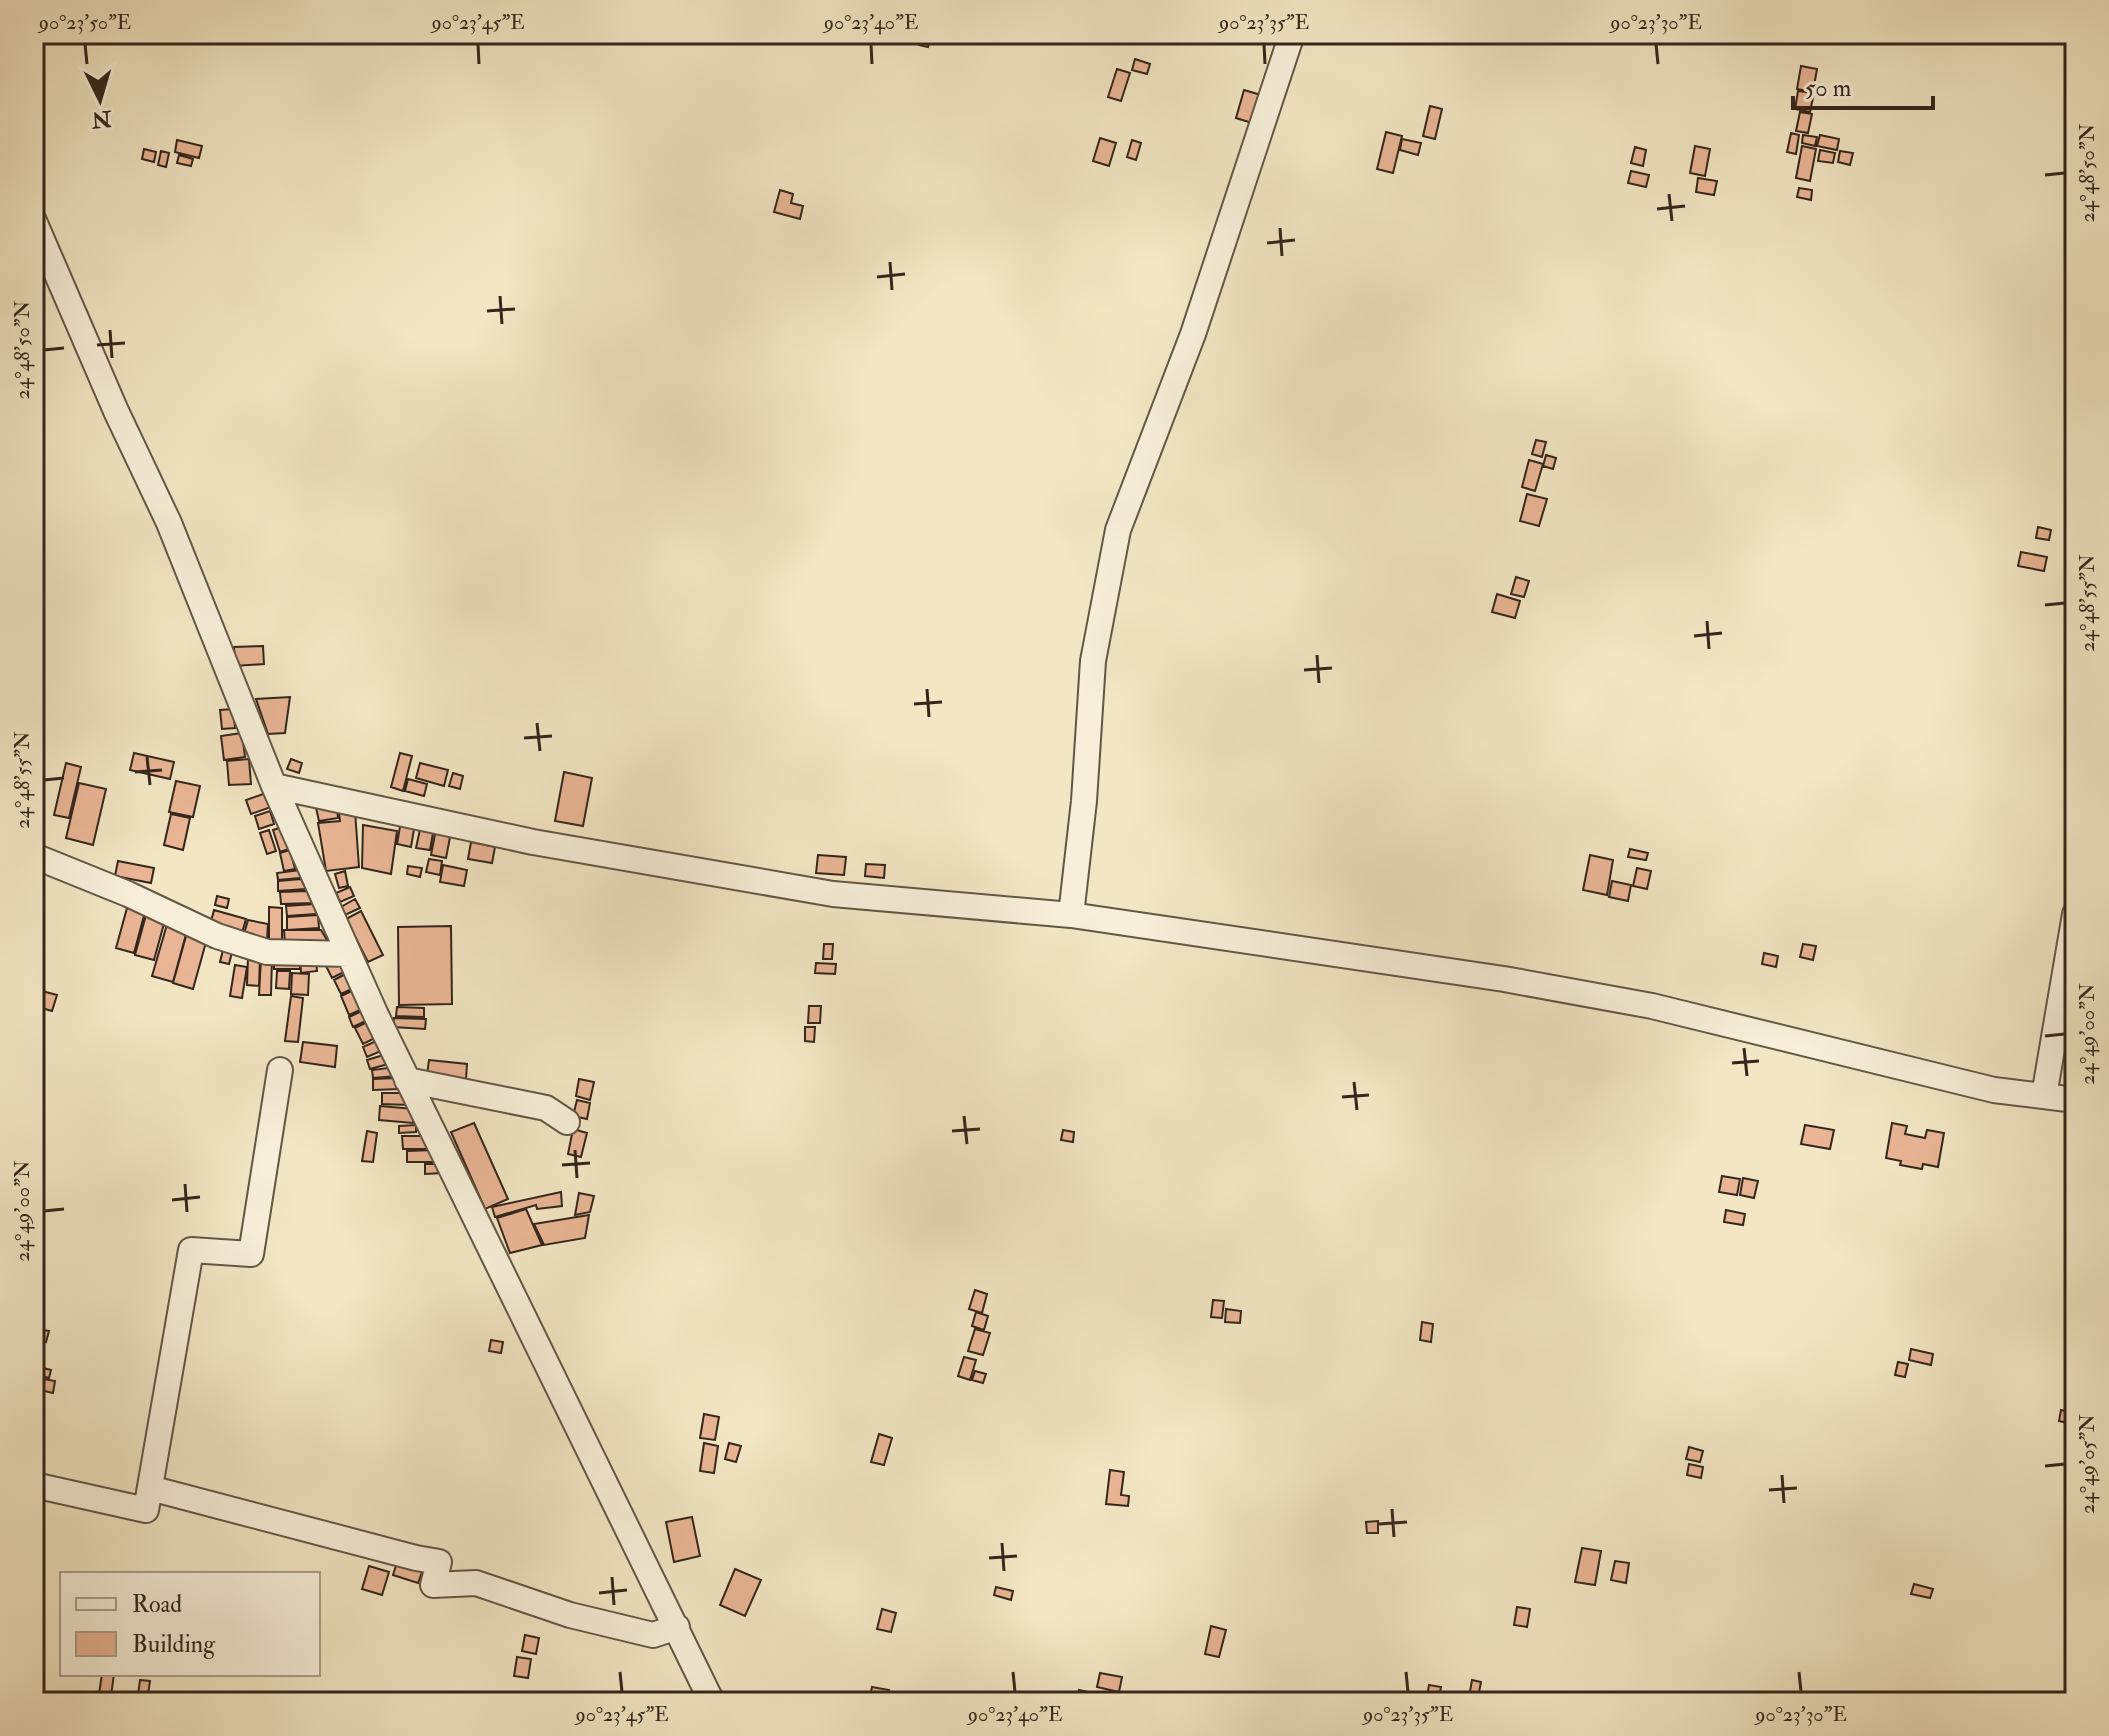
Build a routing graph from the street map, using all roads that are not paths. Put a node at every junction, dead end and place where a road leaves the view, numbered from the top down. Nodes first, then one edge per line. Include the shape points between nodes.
1 (1292, 34) edge
2 (34, 221) edge
3 (274, 786) junction
4 (34, 856) edge
5 (2075, 914) edge
6 (1071, 915) junction
7 (349, 954) junction
8 (280, 1070) dead end
9 (407, 1080) junction
10 (2044, 1096) junction
11 (2075, 1100) edge
12 (567, 1122) dead end
13 (34, 1485) edge
14 (150, 1488) junction
15 (677, 1627) junction
16 (712, 1702) edge

1 - 6 street via 1193,334 1118,530 1093,661
2 - 3 street via 169,523
3 - 6 street via 533,842 818,892
3 - 7 street
4 - 7 street via 217,936 267,952
5 - 10 street
6 - 10 street via 1652,1006 1994,1090
7 - 9 street
8 - 14 street via 251,1254 191,1250
9 - 12 street via 546,1108
9 - 15 street
10 - 11 street
13 - 14 street via 146,1510
14 - 15 street via 439,1562 433,1585 476,1583 570,1615 653,1635
15 - 16 street

